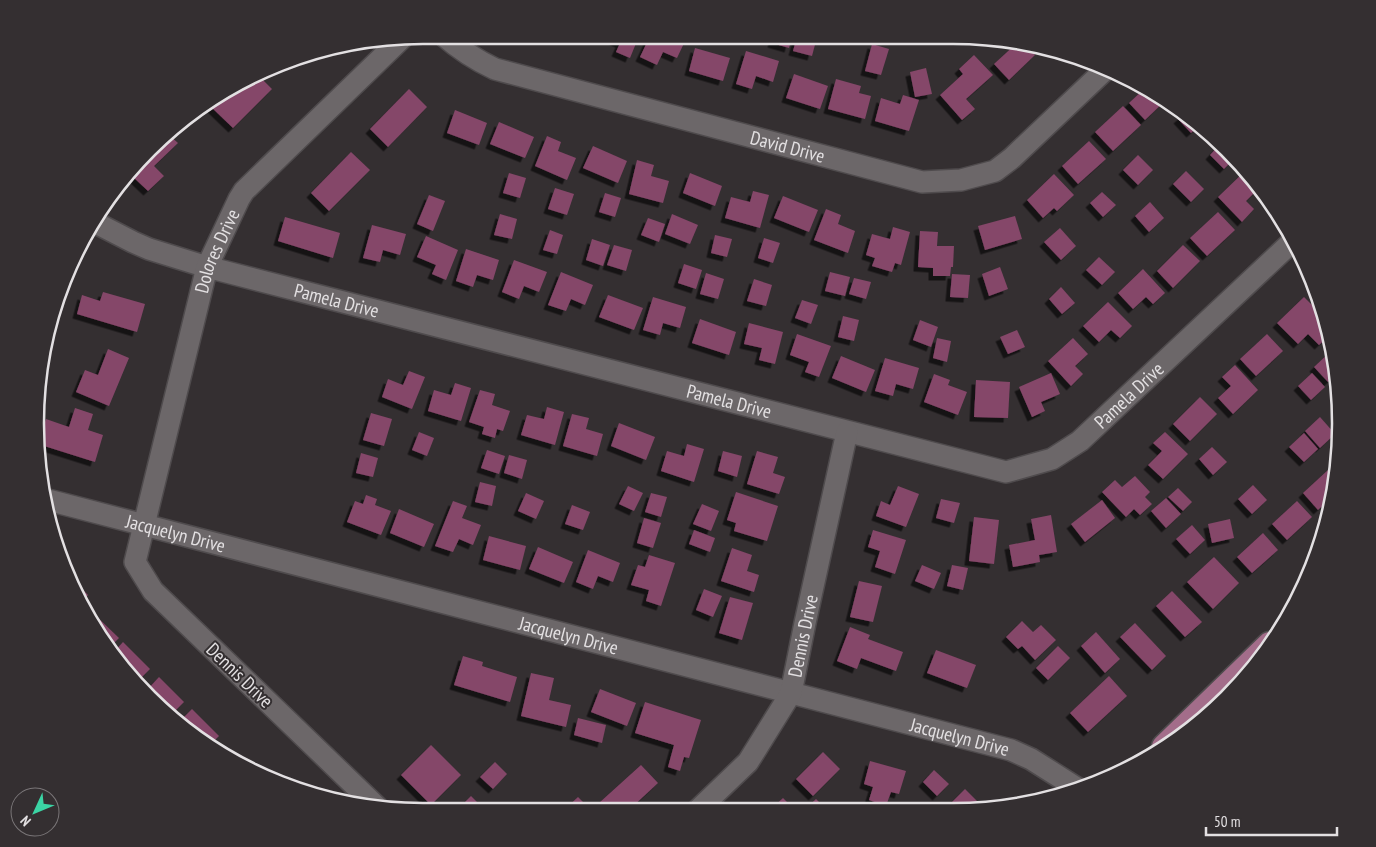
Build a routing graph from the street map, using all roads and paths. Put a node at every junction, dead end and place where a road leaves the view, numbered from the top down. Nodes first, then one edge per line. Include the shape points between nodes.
1 (454, 44) edge
2 (394, 45) edge
3 (1101, 74) edge
4 (100, 225) edge
5 (1288, 246) edge
6 (208, 267) junction
7 (847, 432) junction
8 (52, 501) edge
9 (145, 525) junction
10 (791, 693) junction
11 (1071, 784) edge
12 (369, 799) edge
13 (705, 803) edge

1 - 3 street, David Drive via 495,69 922,182 961,180 995,171
2 - 6 street, Dolores Drive via 244,191
4 - 6 street, Pamela Drive via 133,242
5 - 7 street, Pamela Drive via 1080,441 1052,459 1006,472
6 - 7 street, Pamela Drive
6 - 9 street, Dolores Drive
7 - 10 street, Dennis Drive
8 - 9 street, Jacquelyn Drive
9 - 10 street, Jacquelyn Drive
9 - 12 street, Dennis Drive via 135,562 153,592
10 - 11 street, Jacquelyn Drive via 1012,750
10 - 13 street, Dennis Drive via 748,762

